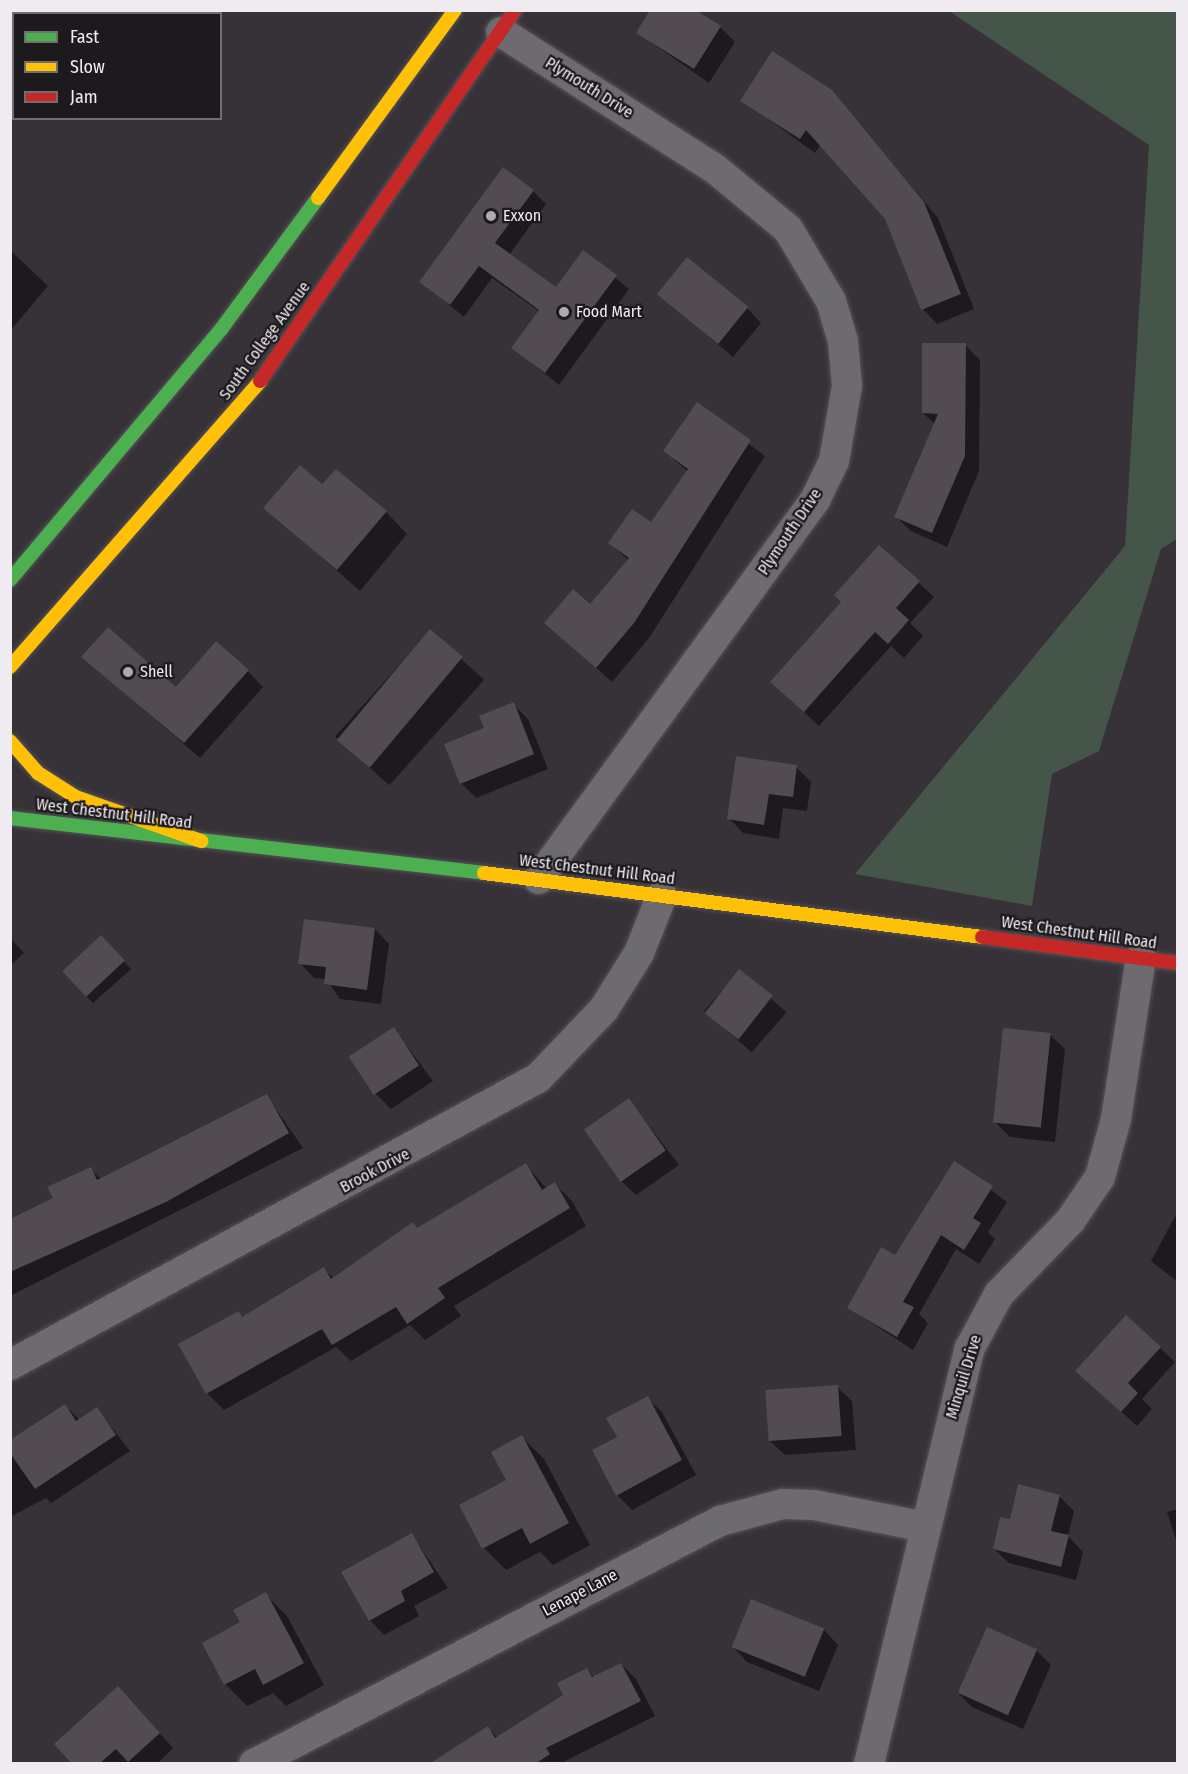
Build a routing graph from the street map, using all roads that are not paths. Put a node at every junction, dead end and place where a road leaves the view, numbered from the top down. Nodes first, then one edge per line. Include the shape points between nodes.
1 (455, 10) edge
2 (508, 21) edge
3 (10, 580) edge
4 (10, 667) edge
5 (10, 741) edge
6 (10, 818) edge
7 (201, 841) junction
8 (539, 879) junction
9 (662, 895) junction
10 (1141, 958) junction
11 (1178, 963) edge
12 (10, 1365) edge
13 (926, 1527) junction
14 (254, 1764) edge
15 (869, 1764) edge

1 - 3 main road via 222,328
2 - 4 main road, South College Avenue via 254,389
2 - 8 street, Plymouth Drive via 714,168 788,229 831,301 843,341 847,386 834,460 815,500
5 - 7 main road via 38,773 76,797
6 - 7 main road, West Chestnut Hill Road
7 - 8 main road, West Chestnut Hill Road
8 - 9 main road, West Chestnut Hill Road
9 - 10 main road, West Chestnut Hill Road
9 - 12 street, Brook Drive via 639,953 604,1009 538,1078 481,1114
10 - 11 main road, West Chestnut Hill Road
10 - 13 street, Minquil Drive via 1116,1119 1100,1177 1086,1202 1022,1266 983,1319 958,1385
13 - 14 street, Lenape Lane via 814,1505 783,1504 720,1521
13 - 15 street, Minquil Drive

